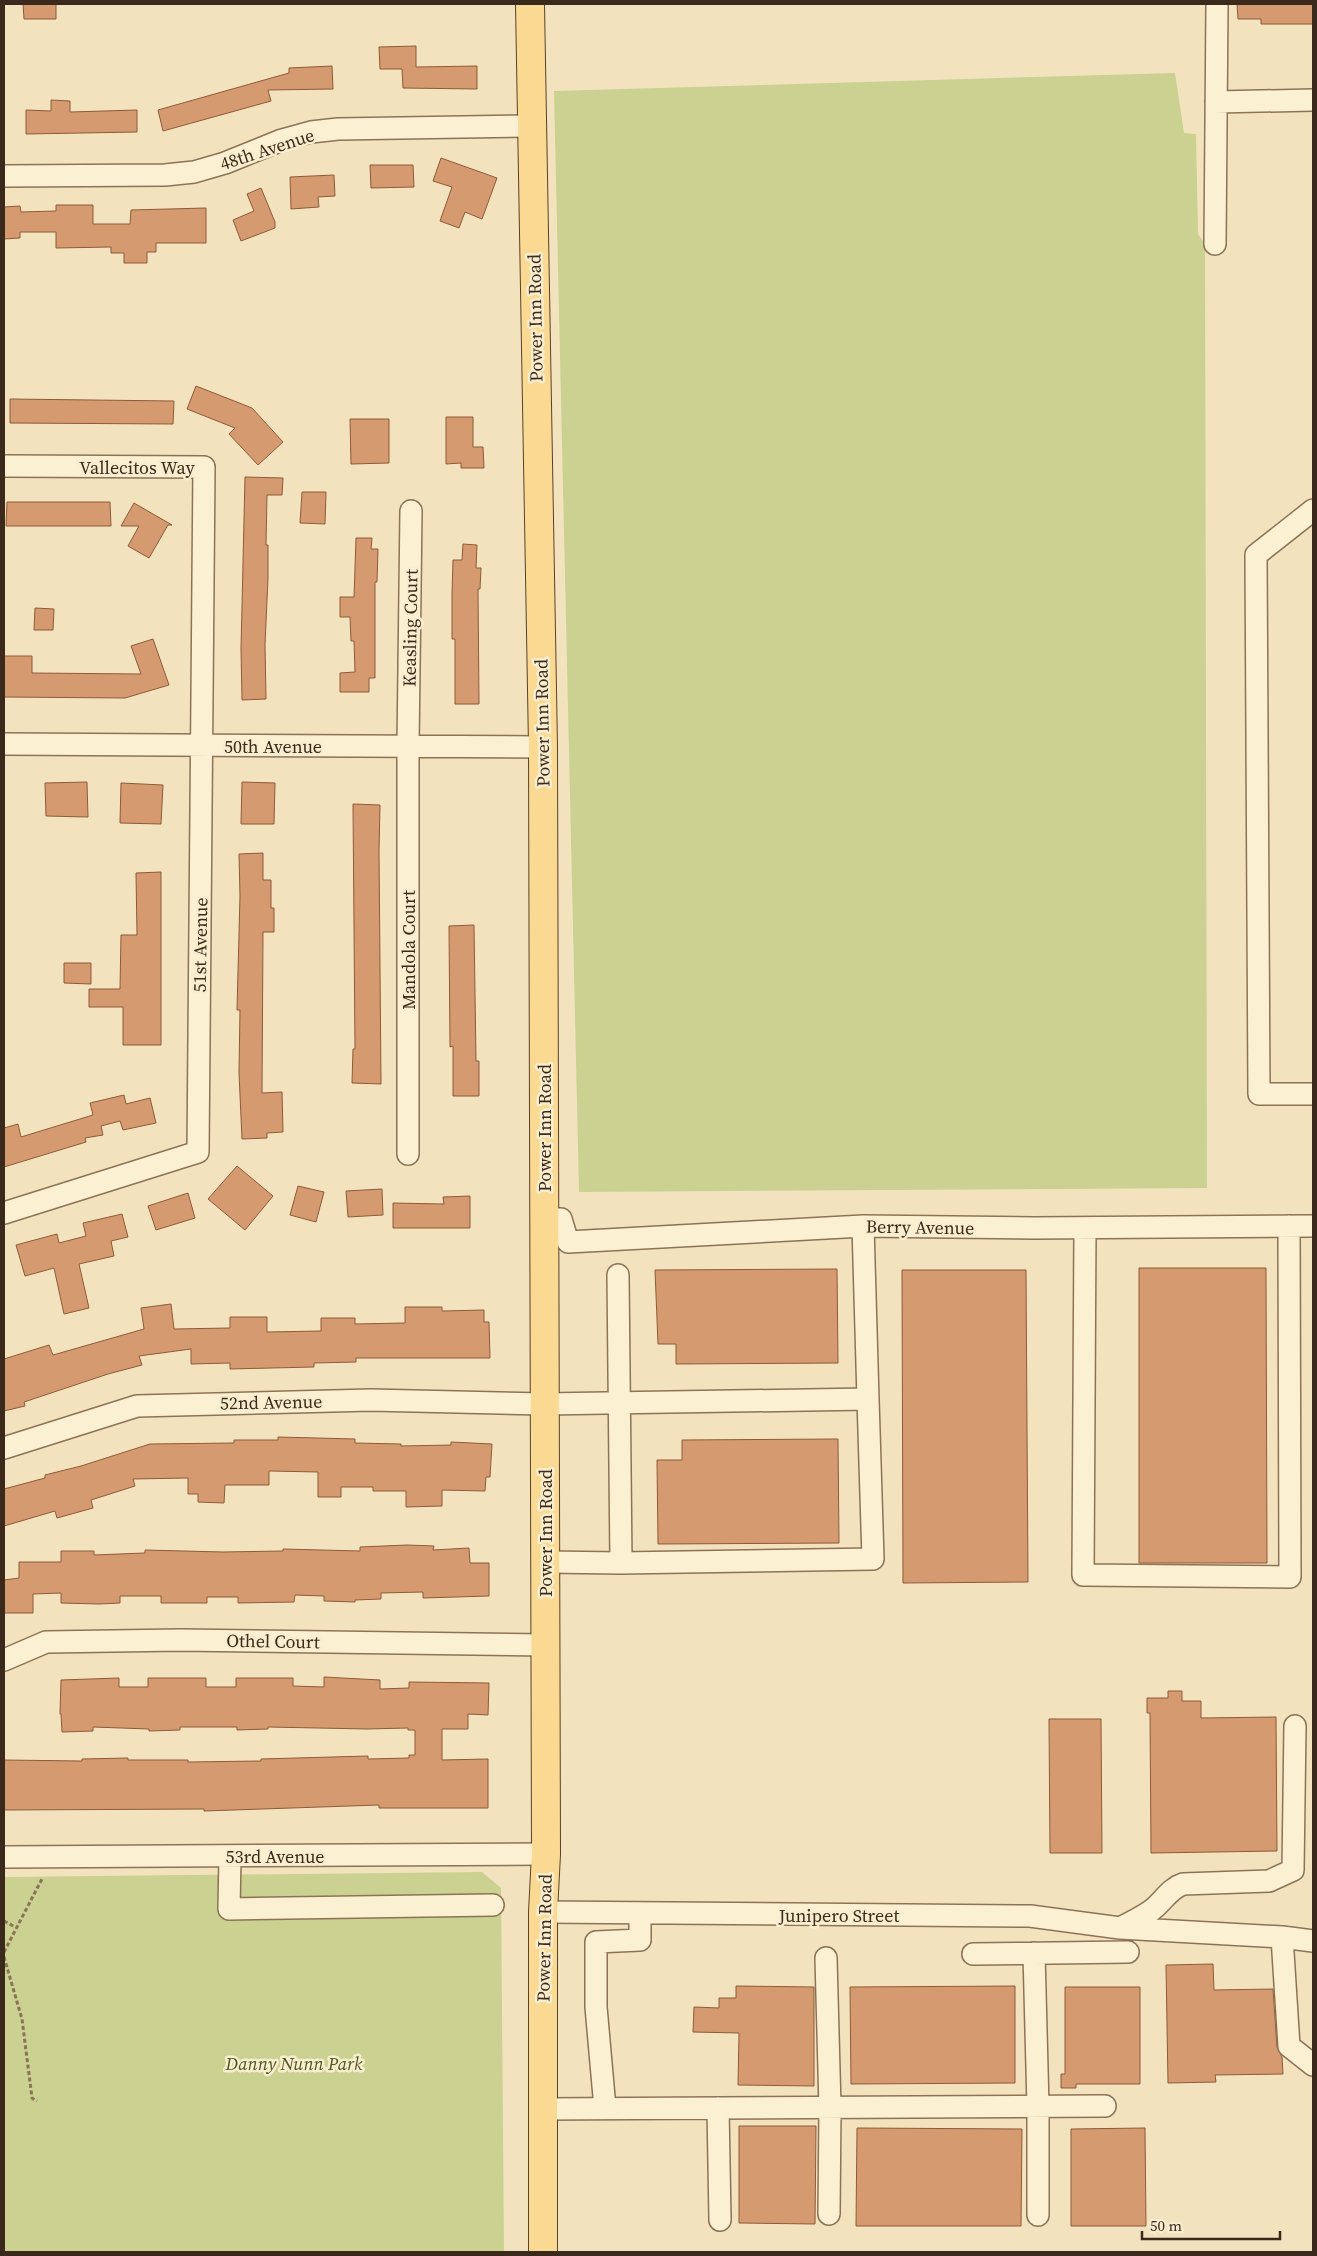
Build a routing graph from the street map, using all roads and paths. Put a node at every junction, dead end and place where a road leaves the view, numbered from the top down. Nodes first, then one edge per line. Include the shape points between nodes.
1 (530, 4) edge
2 (1217, 4) edge
3 (1313, 100) edge
4 (1216, 102) junction
5 (531, 126) junction
6 (4, 176) edge
7 (1215, 244) dead end
8 (4, 466) edge
9 (1313, 510) edge
10 (411, 511) dead end
11 (203, 534) joint
12 (4, 744) edge
13 (202, 745) junction
14 (408, 746) junction
15 (543, 746) junction
16 (1313, 1094) edge
17 (408, 1154) dead end
18 (4, 1213) edge
19 (544, 1219) junction
20 (863, 1226) junction
21 (1289, 1226) junction
22 (1313, 1226) edge
23 (1085, 1228) junction
24 (618, 1275) dead end
25 (868, 1399) junction
26 (619, 1403) junction
27 (544, 1404) junction
28 (4, 1448) edge
29 (545, 1562) junction
30 (621, 1563) junction
31 (545, 1645) junction
32 (4, 1660) edge
33 (1295, 1726) dead end
34 (546, 1854) junction
35 (230, 1856) junction
36 (4, 1857) edge
37 (43, 1877) dead end
38 (493, 1905) dead end
39 (543, 1912) junction
40 (640, 1914) junction
41 (4, 1921) edge
42 (15, 1927) junction
43 (1128, 1929) junction
44 (1282, 1937) junction
45 (1313, 1940) edge
46 (4, 1952) edge
47 (1128, 1952) dead end
48 (1034, 1953) junction
49 (973, 1954) dead end
50 (4, 1957) edge
51 (826, 1958) dead end
52 (1313, 2065) edge
53 (37, 2101) dead end
54 (1104, 2106) dead end
55 (1038, 2107) junction
56 (605, 2108) junction
57 (718, 2108) junction
58 (830, 2108) junction
59 (542, 2109) junction
60 (829, 2214) dead end
61 (1038, 2215) dead end
62 (720, 2220) dead end
63 (542, 2252) edge

1 - 5 main road, Power Inn Road
2 - 4 street
3 - 4 street
4 - 7 street
5 - 6 street, 48th Avenue via 338,128 282,140 194,172
5 - 15 main road, Power Inn Road
8 - 11 street, Vallecitos Way via 204,467
9 - 16 street via 1256,555 1259,1094
10 - 14 street, Keasling Court
11 - 13 street, 51st Avenue
12 - 13 street, 50th Avenue
13 - 14 street, 50th Avenue
13 - 18 street, 51st Avenue via 198,1152
14 - 15 street, 50th Avenue
14 - 17 street, Mandola Court
15 - 19 main road, Power Inn Road
19 - 20 street, Berry Avenue via 561,1218 568,1242
19 - 27 main road, Power Inn Road
20 - 23 street, Berry Avenue
20 - 25 street
21 - 22 street, Berry Avenue
21 - 23 street, Berry Avenue
21 - 23 street via 1290,1577 1083,1575
24 - 26 street
25 - 26 street, 52nd Avenue
25 - 30 street via 873,1559
26 - 27 street, 52nd Avenue
26 - 30 street
27 - 28 street, 52nd Avenue via 371,1400 137,1406
27 - 29 main road, Power Inn Road
29 - 30 street
29 - 31 main road, Power Inn Road
31 - 32 street, Othel Court via 180,1640 46,1642
31 - 34 main road, Power Inn Road
33 - 43 street via 1293,1870 1269,1882 1182,1884 1173,1888 1160,1904
34 - 35 street, 53rd Avenue
34 - 39 main road, Power Inn Road
35 - 36 street, 53rd Avenue
35 - 38 street via 229,1909
37 - 42 path
39 - 40 street, Junipero Street
39 - 59 main road, Power Inn Road
40 - 43 street, Junipero Street via 1030,1916
40 - 56 street via 640,1940 596,1942 596,2007
41 - 42 path
42 - 46 path
43 - 44 street, Junipero Street
44 - 45 street, Junipero Street
44 - 52 street via 1289,2046
47 - 48 street
48 - 49 street
48 - 55 street
50 - 53 path via 22,2019 32,2098
51 - 58 street
54 - 55 street
55 - 58 street
55 - 61 street
56 - 57 street
56 - 59 street
57 - 58 street
57 - 62 street
58 - 60 street
59 - 63 main road, Power Inn Road

